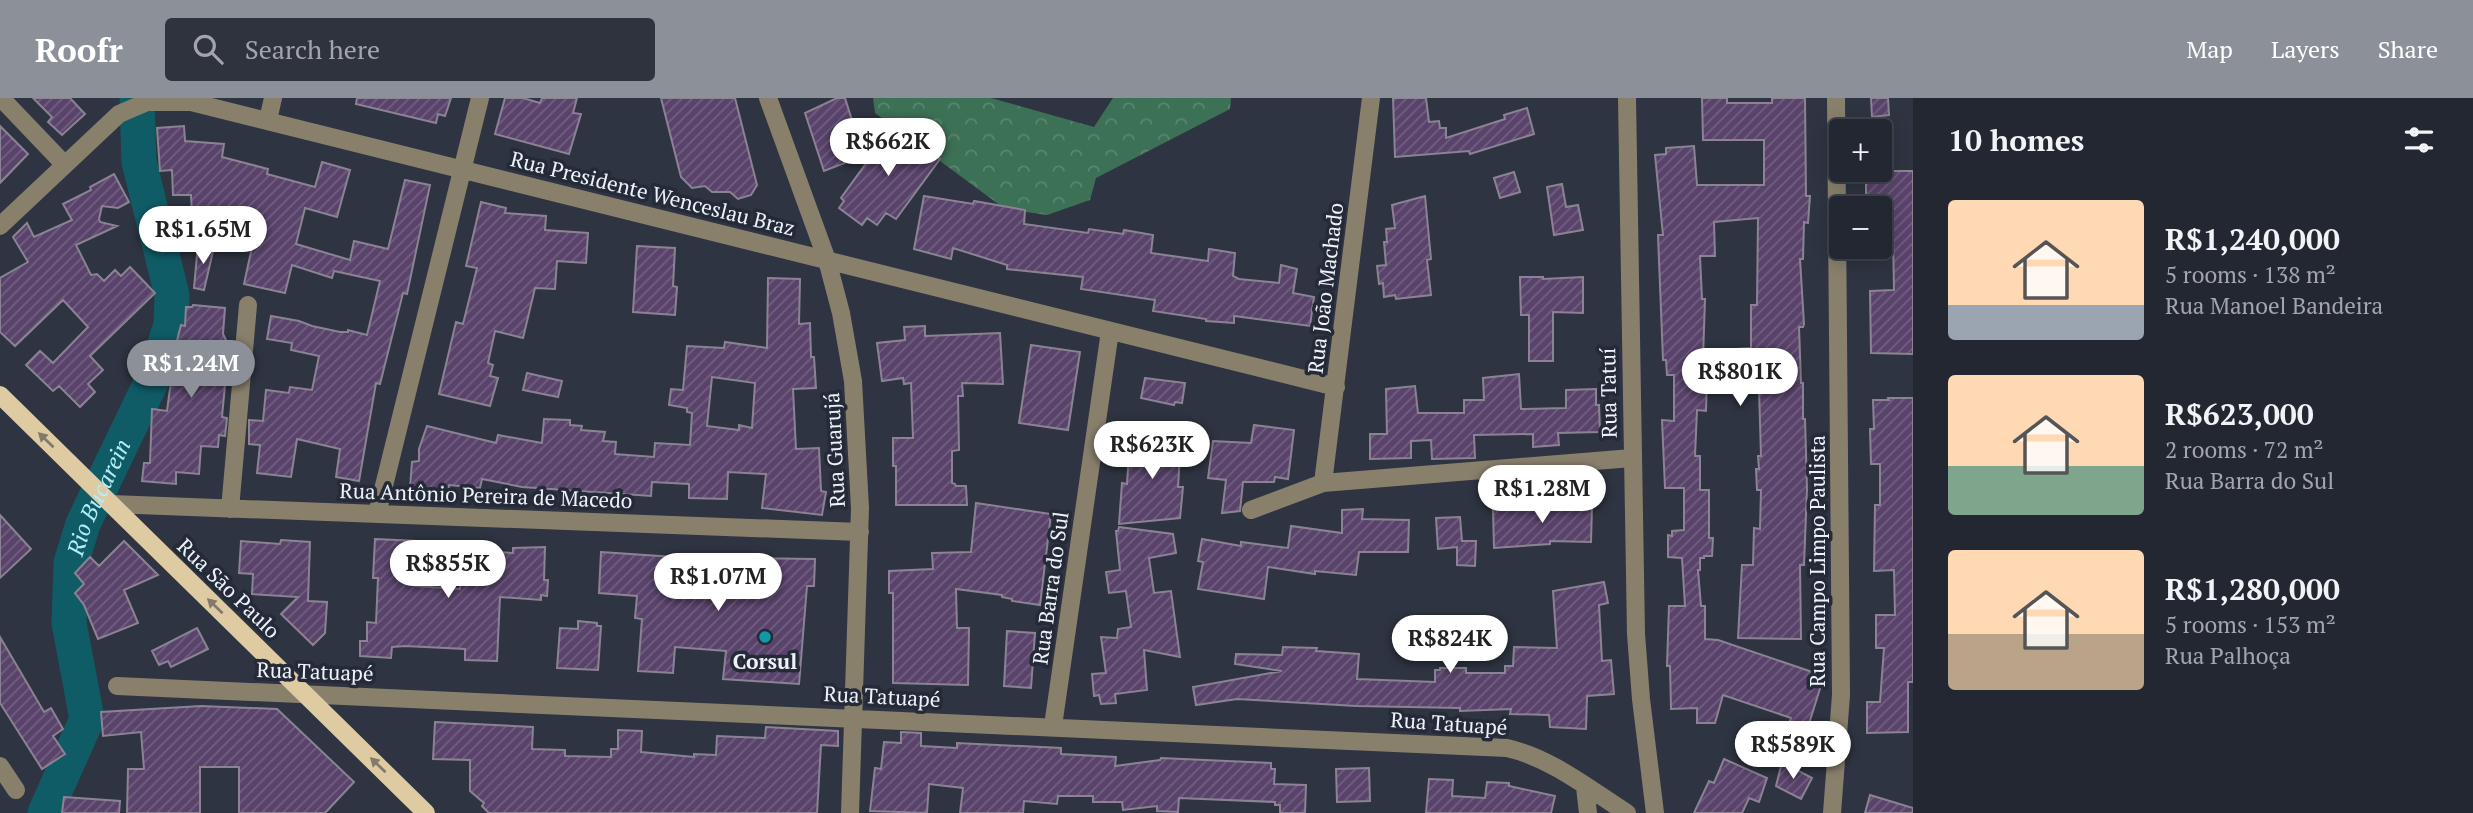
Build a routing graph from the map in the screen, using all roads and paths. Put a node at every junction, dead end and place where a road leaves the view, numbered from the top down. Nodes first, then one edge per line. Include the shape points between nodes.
1 (1, 98) edge
2 (274, 98) edge
3 (480, 98) edge
4 (768, 98) edge
5 (1371, 98) edge
6 (1627, 98) edge
7 (1836, 98) edge
8 (268, 120) junction
9 (65, 164) junction
10 (463, 169) junction
11 (0, 226) edge
12 (827, 260) junction
13 (248, 305) dead end
14 (1110, 331) junction
15 (1336, 387) junction
16 (0, 395) edge
17 (1632, 458) junction
18 (1323, 483) junction
19 (111, 504) junction
20 (230, 509) junction
21 (1251, 510) dead end
22 (377, 514) junction
23 (860, 531) junction
24 (117, 686) dead end
25 (304, 693) junction
26 (854, 717) junction
27 (1053, 726) junction
28 (0, 766) edge
29 (1585, 787) junction
30 (16, 790) dead end
31 (426, 813) edge
32 (850, 813) edge
33 (1588, 813) edge
34 (1627, 813) edge
35 (1655, 813) edge
36 (1832, 813) edge

1 - 9 street
2 - 8 street
3 - 10 street
4 - 12 street, Rua Guarujá
5 - 15 street, Rua João Machado
6 - 17 street, Rua Tatuí
7 - 36 street, Rua Campo Limpo Paulista via 1841,695
8 - 9 street, Rua Presidente Wenceslau Braz via 191,102 138,105 109,122
8 - 10 street, Rua Presidente Wenceslau Braz
9 - 11 street, Rua Presidente Wenceslau Braz
10 - 12 street, Rua Presidente Wenceslau Braz
10 - 22 street
12 - 14 street, Rua Presidente Wenceslau Braz
12 - 23 street, Rua Guarujá via 853,381
13 - 20 street
14 - 15 street, Rua Presidente Wenceslau Braz
14 - 27 street, Rua Barra do Sul
15 - 18 street, Rua João Machado
19 -> 16 main road, Rua São Paulo
17 - 18 street
17 - 35 street, Rua Tatuí via 1636,634
18 - 21 street
19 - 20 street, Rua Antônio Pereira de Macedo
25 -> 19 main road, Rua São Paulo
20 - 22 street, Rua Antônio Pereira de Macedo
22 - 23 street, Rua Antônio Pereira de Macedo
23 - 26 street, Rua Guarujá
24 - 25 street, Rua Tatuapé
25 - 26 street, Rua Tatuapé
31 -> 25 main road, Rua São Paulo
26 - 27 street, Rua Tatuapé
26 - 32 street, Rua Guarujá
27 - 29 street, Rua Tatuapé via 1507,748 1544,760
28 - 30 street
29 - 33 street
29 - 34 street, Rua Tatuapé

